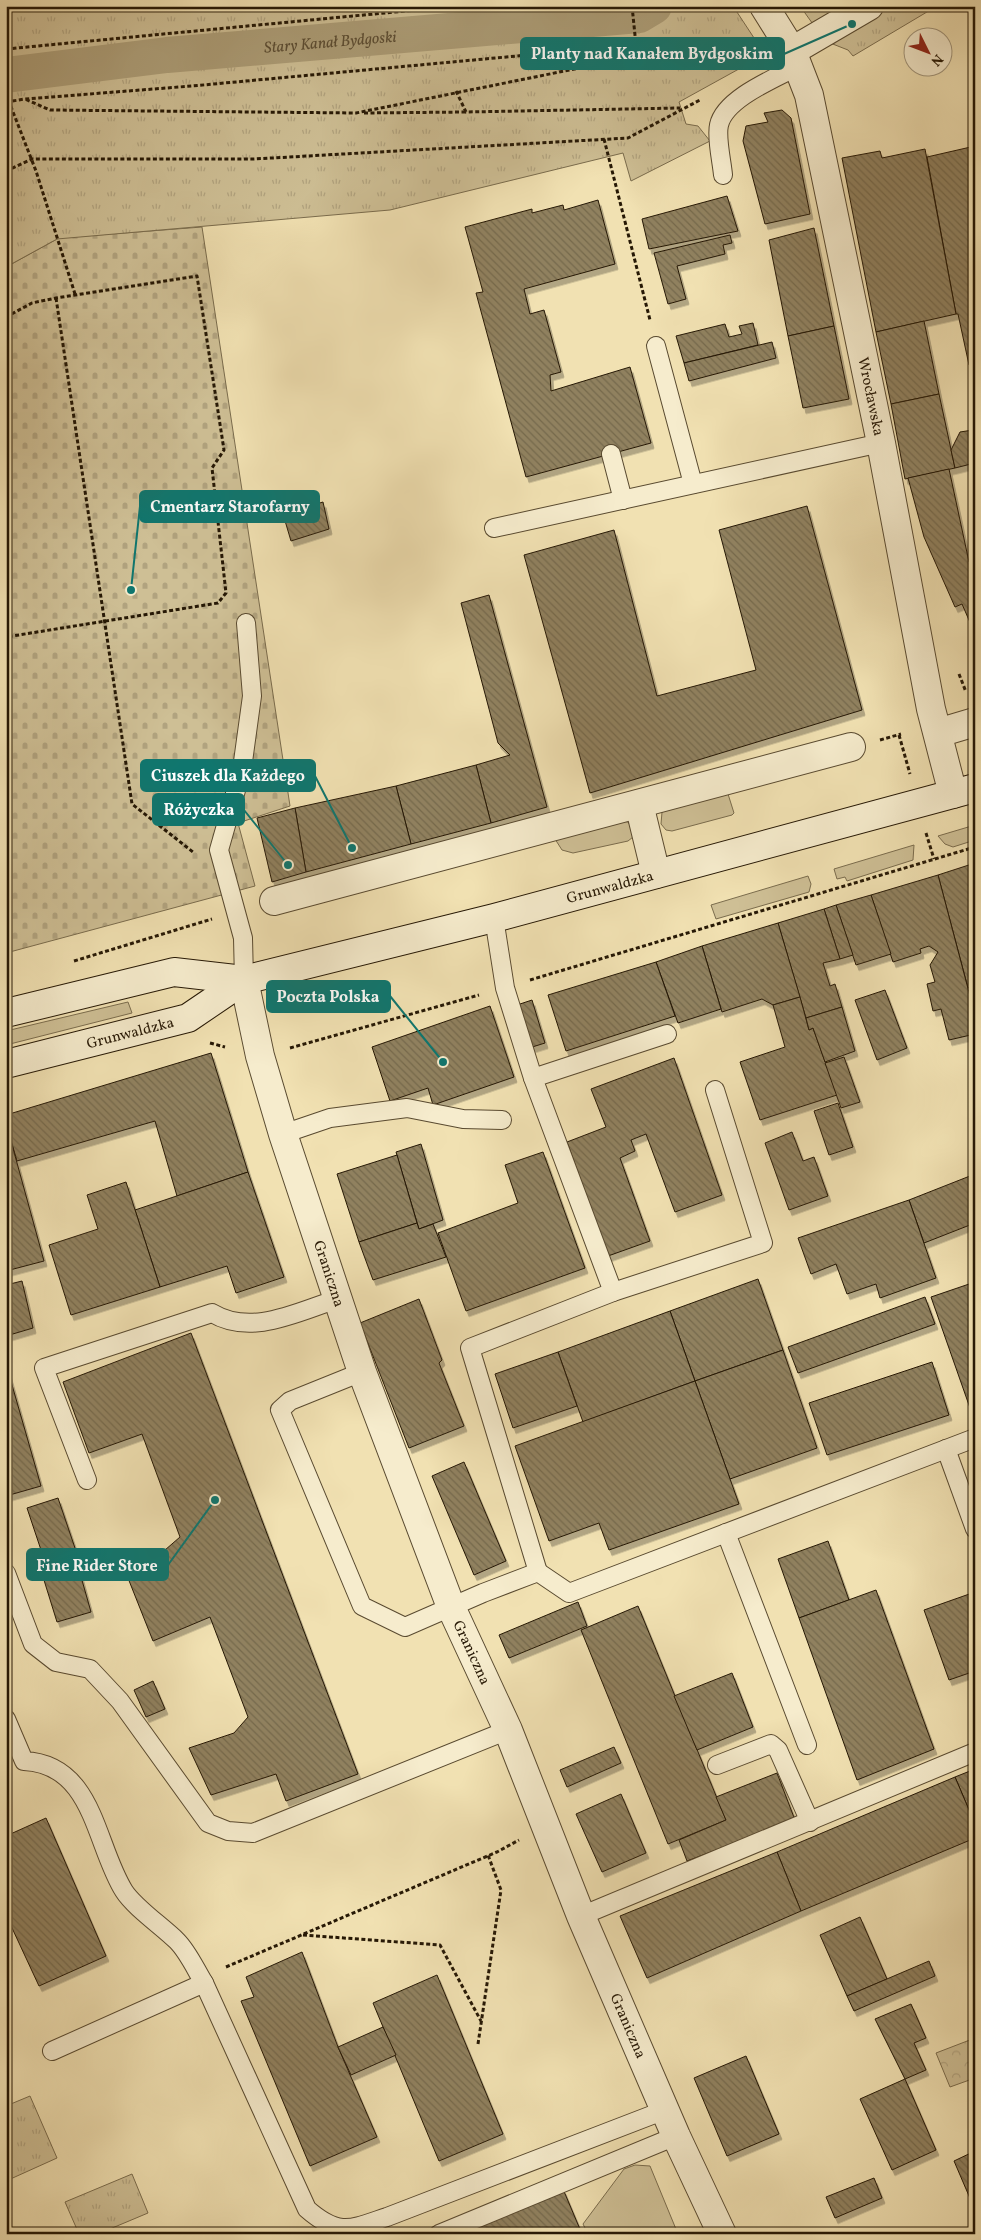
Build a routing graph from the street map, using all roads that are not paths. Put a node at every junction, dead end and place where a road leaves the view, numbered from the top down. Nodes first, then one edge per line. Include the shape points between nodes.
1 (764, 6) edge
2 (870, 6) edge
3 (795, 59) junction
4 (723, 175) dead end
5 (656, 346) road end
6 (881, 443) junction
7 (611, 454) dead end
8 (693, 484) junction
9 (623, 500) junction
10 (494, 528) dead end
11 (246, 623) dead end
12 (975, 722) edge
13 (938, 734) junction
14 (851, 747) road end
15 (964, 791) edge
16 (639, 804) junction
17 (656, 874) junction
18 (274, 901) dead end
19 (494, 918) junction
20 (244, 980) junction
21 (6, 1013) edge
22 (667, 1034) dead end
23 (6, 1064) edge
24 (533, 1078) junction
25 (715, 1090) dead end
26 (502, 1120) dead end
27 (283, 1134) junction
28 (613, 1292) junction
29 (338, 1299) junction
30 (362, 1372) junction
31 (975, 1438) edge
32 (946, 1449) junction
33 (88, 1480) dead end
34 (975, 1529) edge
35 (726, 1533) junction
36 (538, 1572) junction
37 (6, 1573) edge
38 (451, 1607) junction
39 (6, 1720) edge
40 (508, 1730) junction
41 (807, 1744) dead end
42 (975, 1752) edge
43 (716, 1765) dead end
44 (810, 1822) junction
45 (581, 1916) junction
46 (204, 1983) junction
47 (52, 2050) dead end
48 (665, 2110) junction
49 (676, 2136) junction
50 (439, 2234) edge
51 (722, 2234) edge

1 - 3 street, Wrocławska
2 - 3 street
3 - 4 lane via 725,111 719,125
3 - 6 street, Wrocławska via 809,95
5 - 8 lane
6 - 8 lane
6 - 13 street, Wrocławska
7 - 9 lane
8 - 9 lane
9 - 10 lane
11 - 20 lane via 252,696 242,769 219,850 243,938
12 - 13 street
13 - 15 street, Wrocławska
14 - 16 street
15 - 17 street, Grunwaldzka
16 - 17 street
16 - 18 street
17 - 19 street, Grunwaldzka
19 - 20 street, Grunwaldzka
19 - 24 lane via 505,988
20 - 21 street, Grunwaldzka via 174,972
20 - 23 street, Grunwaldzka via 188,1018
20 - 27 street, Graniczna via 260,1056
22 - 24 lane
24 - 28 lane
25 - 28 lane via 763,1243
26 - 27 lane via 463,1119 407,1108 330,1118
27 - 29 street, Graniczna
28 - 36 lane via 470,1348
29 - 30 street, Graniczna
29 - 33 lane via 266,1322 242,1324 226,1321 212,1313 44,1368
30 - 38 street, Graniczna
30 - 38 lane via 290,1401 280,1410 362,1606 405,1627
31 - 32 lane
32 - 34 lane
32 - 35 lane
35 - 36 lane via 569,1593
35 - 41 lane
36 - 38 lane
37 - 40 lane via 33,1644 56,1662 90,1668 120,1701 208,1823 228,1831 253,1833
38 - 40 street, Graniczna
39 - 46 lane via 24,1761 56,1768 81,1792 124,1892 179,1943
40 - 45 street, Graniczna
42 - 44 lane
43 - 44 lane via 771,1744 778,1750
44 - 45 lane
45 - 48 street, Graniczna
46 - 47 lane
46 - 48 lane via 307,2209 322,2222 349,2229 387,2217
48 - 49 street, Graniczna
49 - 50 lane
49 - 51 street, Graniczna

